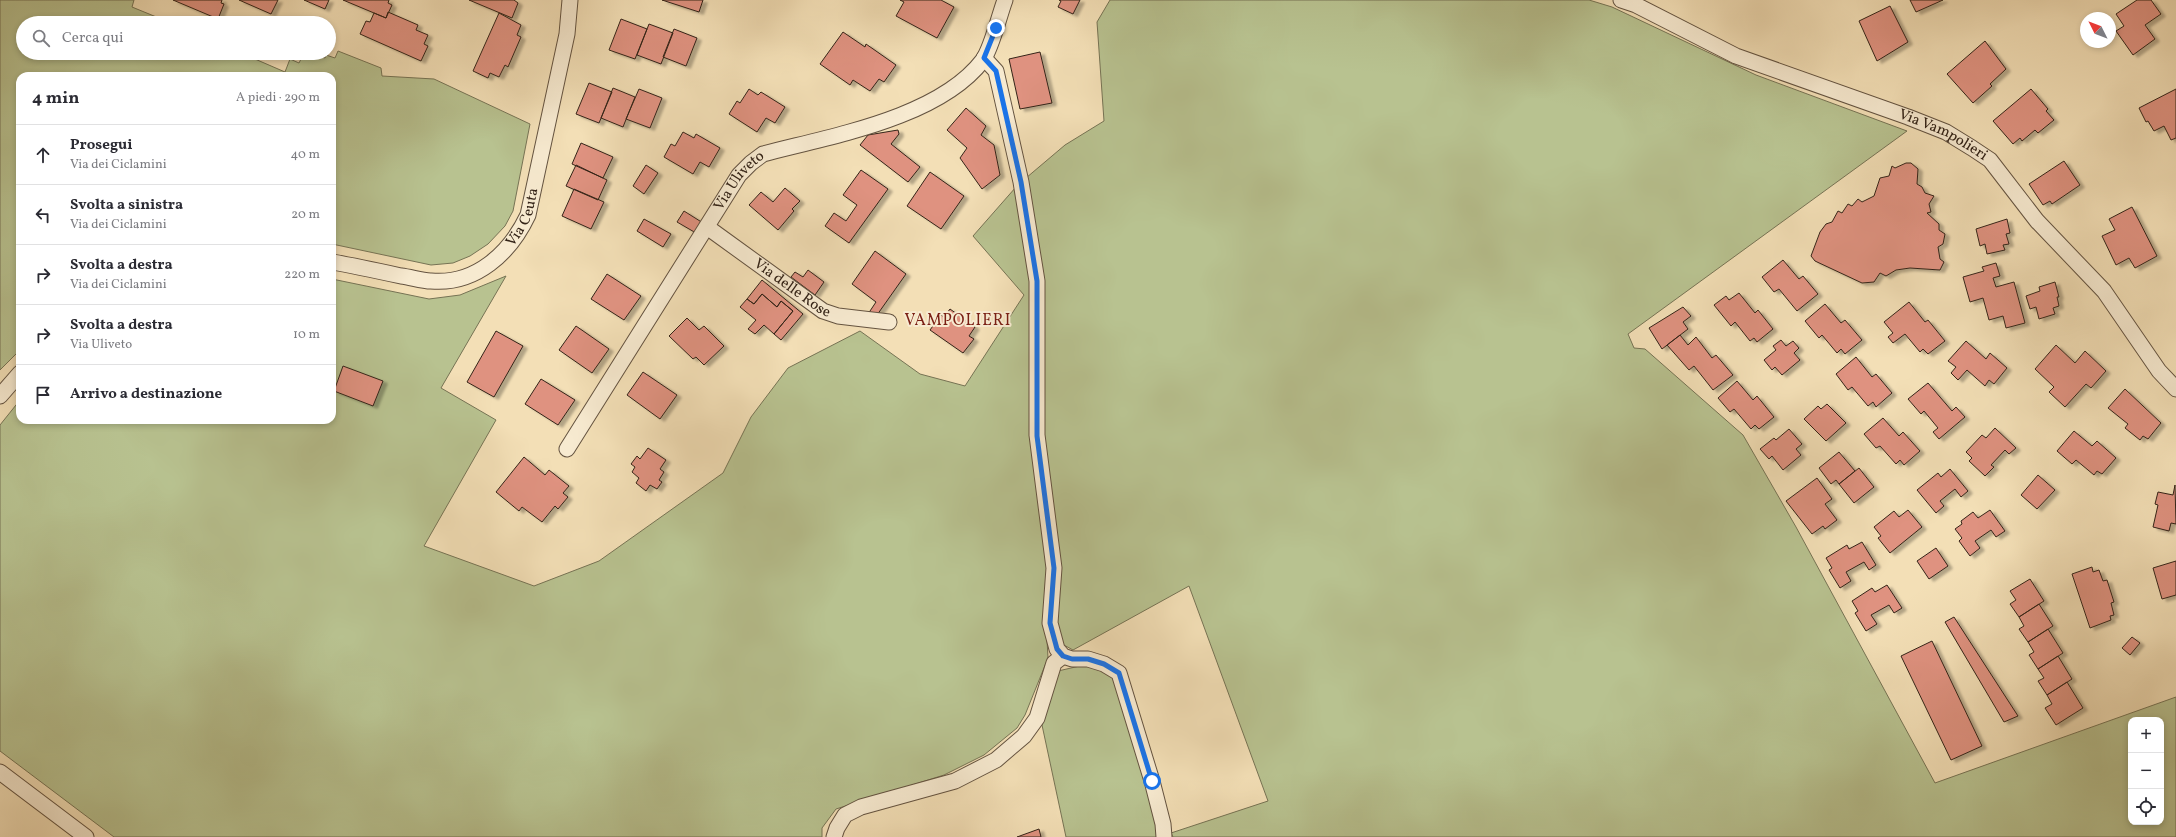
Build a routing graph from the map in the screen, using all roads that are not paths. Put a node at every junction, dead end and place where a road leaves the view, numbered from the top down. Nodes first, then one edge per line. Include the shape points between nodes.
1 (570, 0) edge
2 (1005, 0) edge
3 (1621, 0) edge
4 (984, 58) junction
5 (707, 227) junction
6 (336, 263) edge
7 (888, 322) dead end
8 (16, 378) edge
9 (2176, 389) edge
10 (0, 396) edge
11 (567, 449) dead end
12 (1063, 656) junction
13 (0, 772) edge
14 (86, 837) edge
15 (834, 837) edge
16 (1164, 837) edge

1 - 6 street, Via Ceuta via 567,34 528,215 518,236 498,258 476,273 432,282
2 - 4 street, Via Uliveto
3 - 9 street, Via Vampolieri via 1636,5 1736,56 1946,132 1990,160 2037,221 2104,291 2159,371
4 - 5 street, Via Uliveto via 969,76 944,95 904,114 764,154 739,175
4 - 12 street via 996,71 1021,182 1037,281 1037,436 1054,568 1050,623 1057,649
5 - 7 street, Via delle Rose via 823,311 838,316
5 - 11 street, Via Uliveto
8 - 10 street
12 - 15 street via 1054,663 1037,718 1024,736 996,760 955,782 861,807 845,816
12 - 16 street via 1099,663 1119,673 1152,781
13 - 14 street

